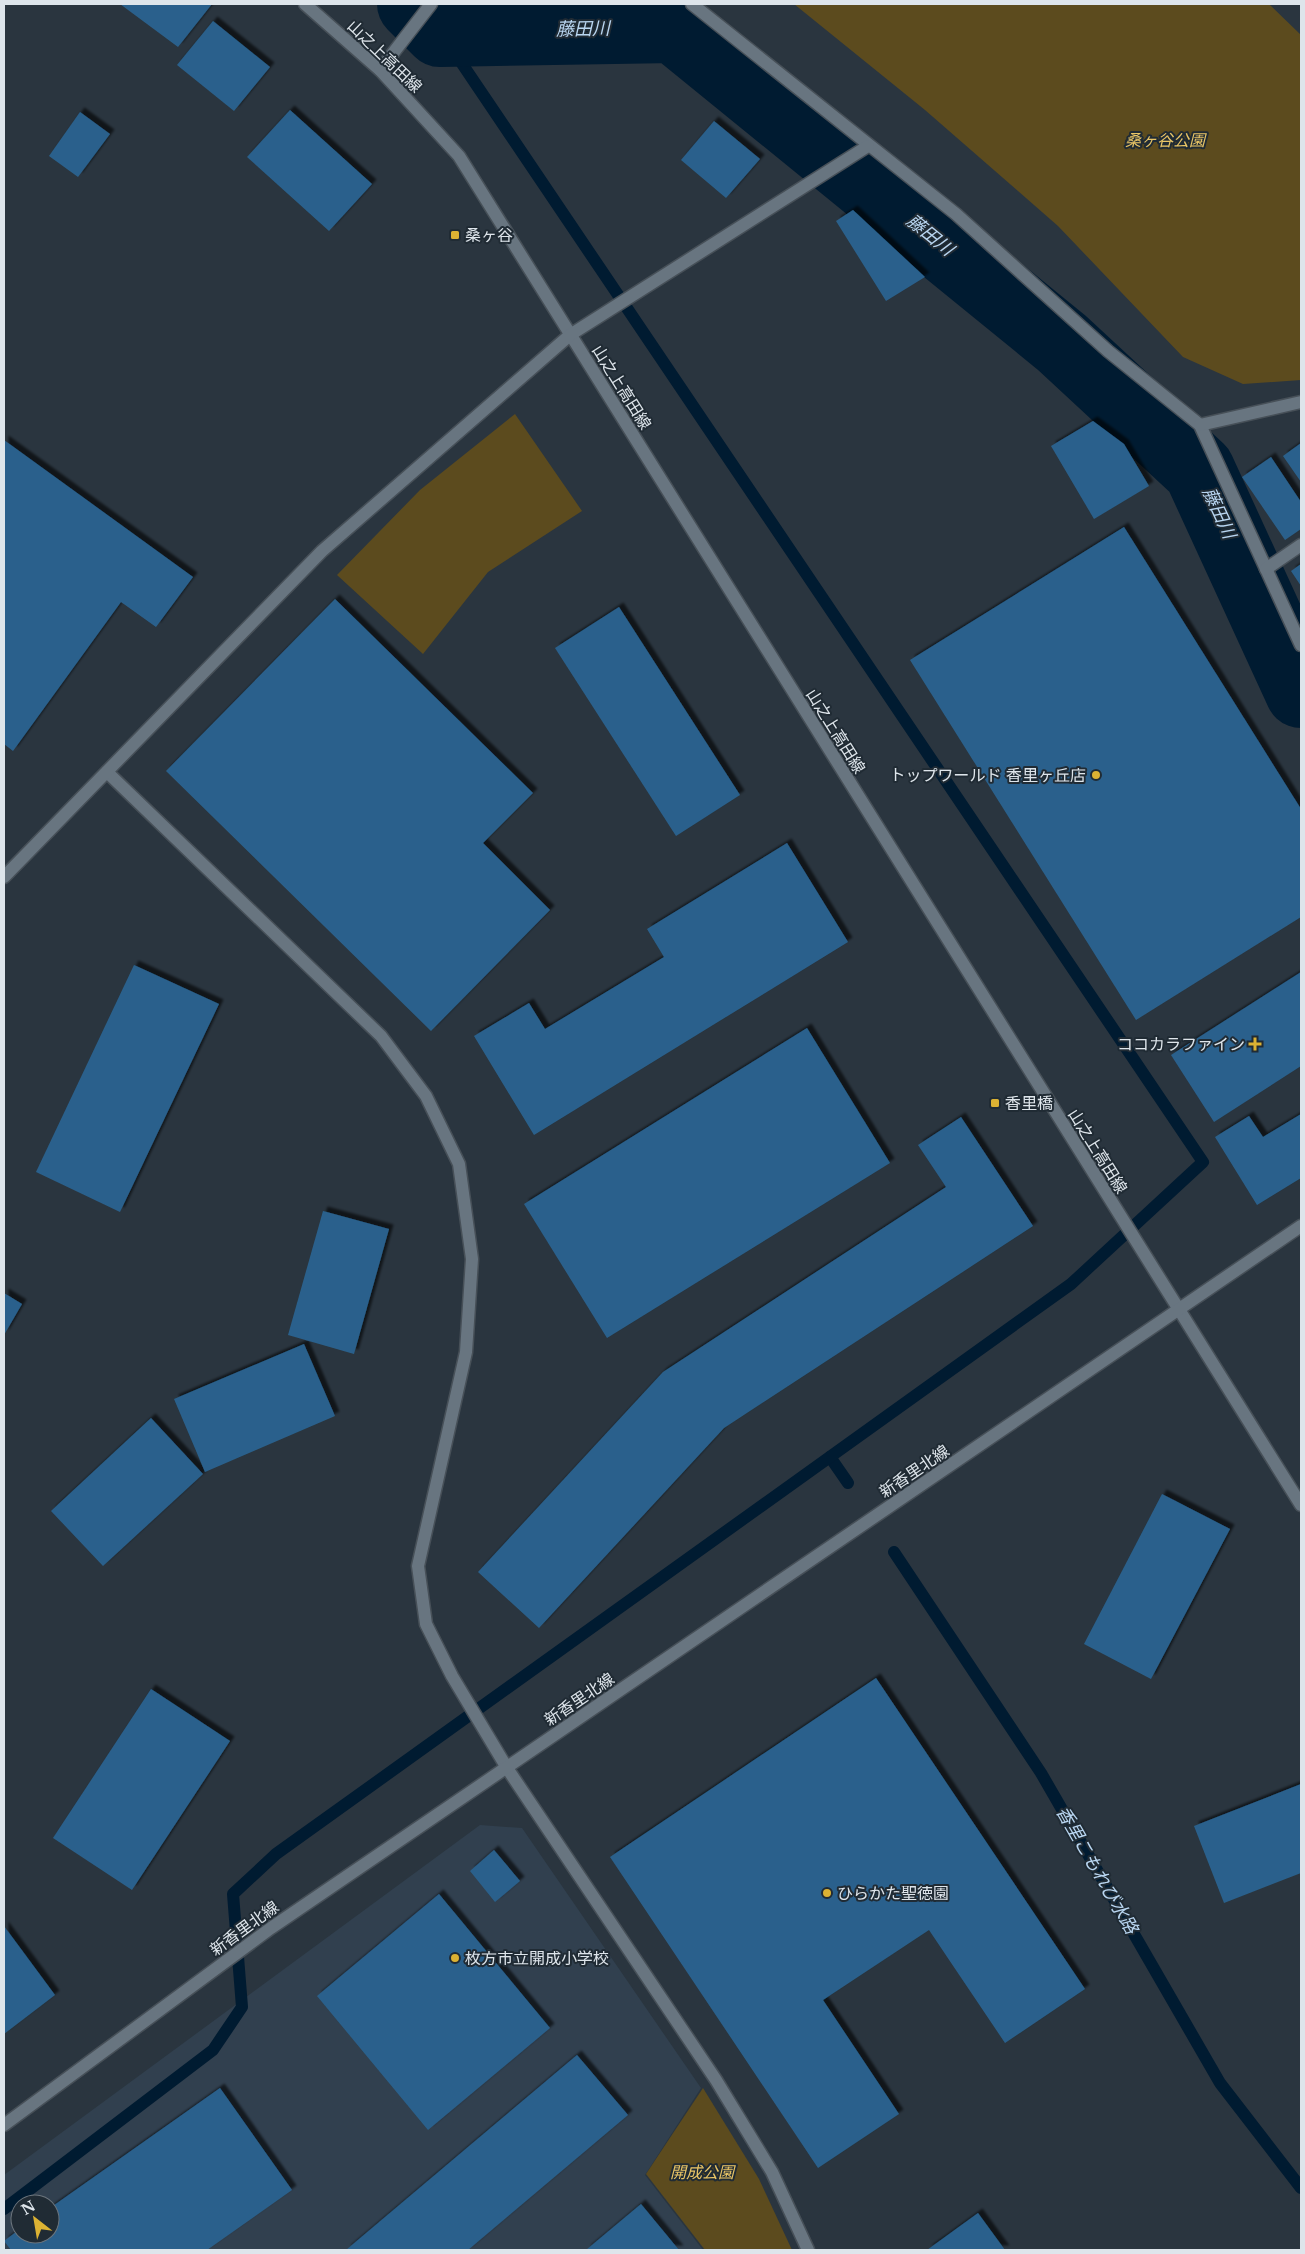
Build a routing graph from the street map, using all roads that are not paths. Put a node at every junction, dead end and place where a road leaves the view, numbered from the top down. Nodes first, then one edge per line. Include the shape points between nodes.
1 (305, 4) edge
2 (431, 4) edge
3 (692, 4) edge
4 (380, 70) junction
5 (868, 146) junction
6 (570, 335) junction
7 (1301, 402) edge
8 (1200, 426) junction
9 (1301, 545) edge
10 (1266, 569) junction
11 (1301, 645) edge
12 (107, 772) junction
13 (4, 877) edge
14 (1301, 1226) edge
15 (1179, 1311) junction
16 (1301, 1506) edge
17 (507, 1768) junction
18 (4, 2125) edge
19 (808, 2250) edge

1 - 4 street, 山之上高田線
2 - 4 street
3 - 5 street
4 - 6 street, 山之上高田線 via 459,156
5 - 6 street
5 - 8 street via 956,214 1108,351
6 - 12 street via 322,551
6 - 15 street, 山之上高田線
7 - 8 street
8 - 10 street
9 - 10 street
10 - 11 street
12 - 13 street
12 - 17 street via 381,1036 426,1096 460,1164 472,1258 466,1352 418,1566 426,1624
14 - 15 street, 新香里北線
15 - 16 street, 山之上高田線
15 - 17 street, 新香里北線
17 - 18 street, 新香里北線 via 259,1936
17 - 19 street via 716,2080 772,2172

